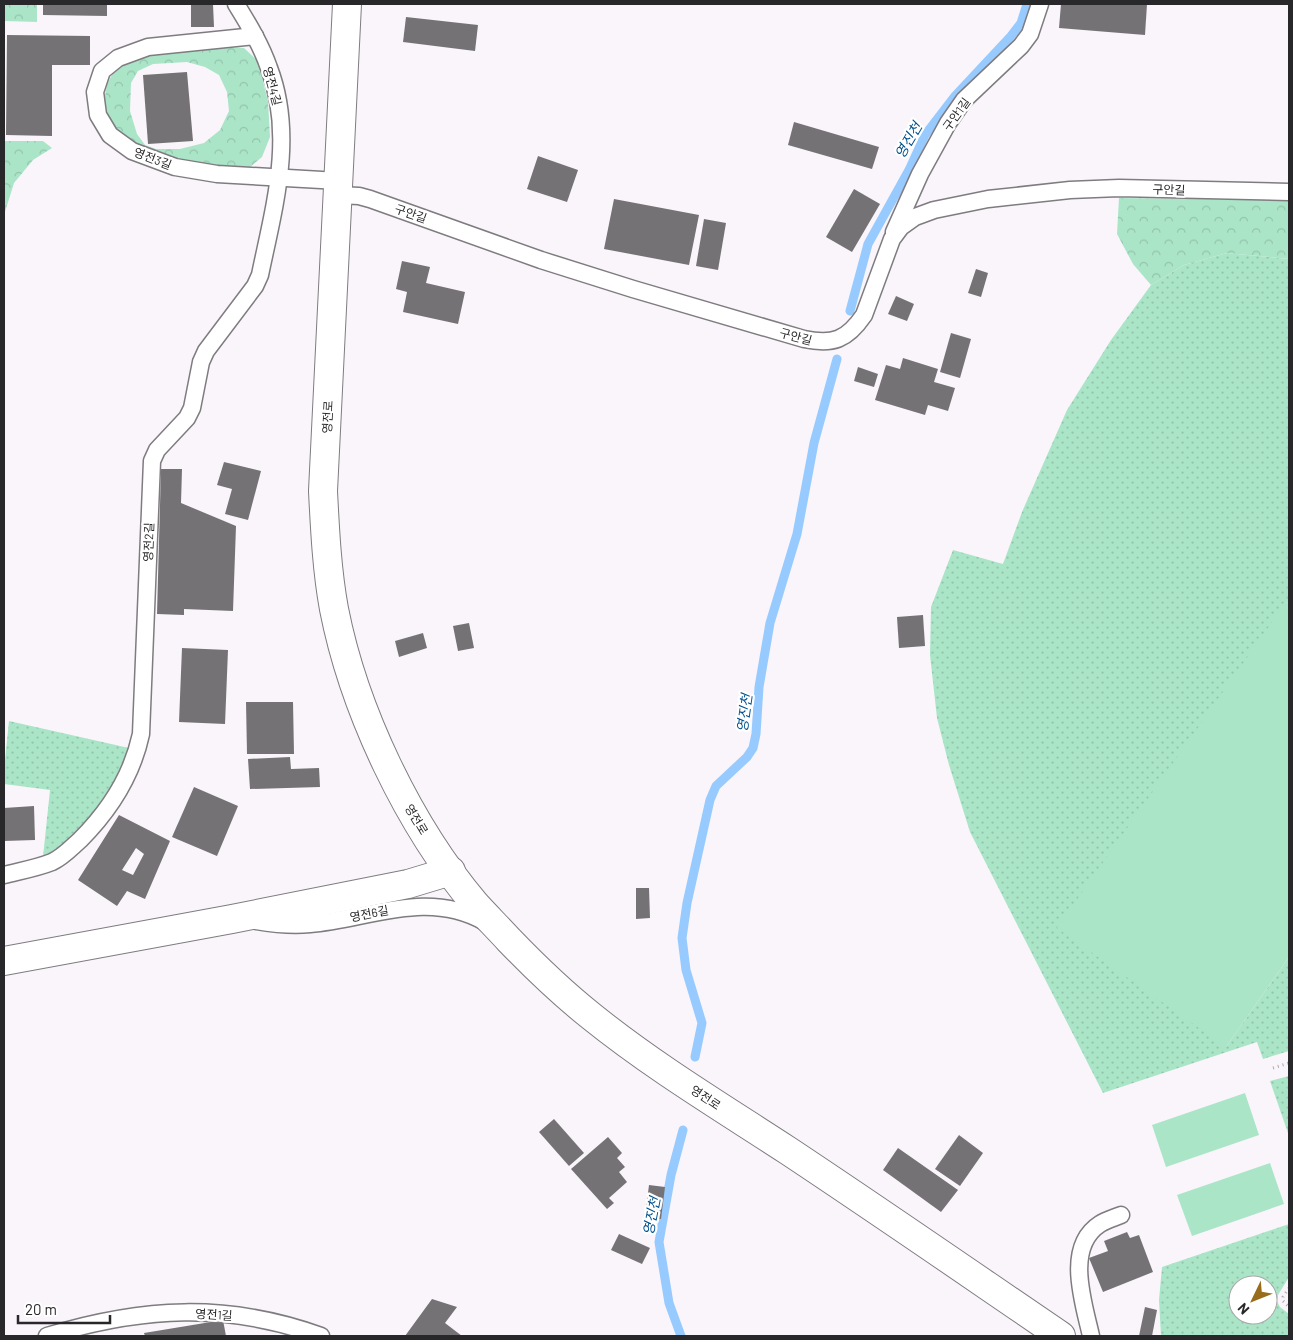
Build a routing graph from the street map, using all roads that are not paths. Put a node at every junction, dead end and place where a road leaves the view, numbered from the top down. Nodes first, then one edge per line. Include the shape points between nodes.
1 (236, 4) edge
2 (347, 4) edge
3 (1040, 4) edge
4 (255, 36) junction
5 (280, 177) junction
6 (339, 188) junction
7 (1289, 192) edge
8 (892, 239) junction
9 (451, 871) junction
10 (4, 875) edge
11 (232, 919) junction
12 (502, 932) junction
13 (4, 961) edge
14 (1121, 1215) dead end
15 (47, 1336) edge
16 (321, 1336) edge
17 (1061, 1336) edge
18 (1091, 1336) edge

1 - 4 lane, 영전4길
2 - 6 street, 영전로
3 - 8 lane, 구안1길 via 1030,34 1021,46 964,100 948,123 920,174
4 - 5 lane, 영전4길 via 270,69 279,104
4 - 5 lane, 영전3길 via 148,47 118,58 102,71 95,92 98,115 110,135 132,151 175,167 217,174
5 - 6 lane, 영전3길
5 - 10 lane, 영전2길 via 260,275 206,351 190,413 156,450 152,461 141,734 137,754 110,805 68,852 54,861
6 - 8 lane, 구안길 via 541,260 821,342 836,340 849,333 864,315
6 - 9 street, 영전로 via 323,492 326,553 334,608 344,652 378,744 406,800
7 - 8 lane, 구안길 via 1119,188 1025,194 934,210 901,227
9 - 11 street, 영전6길 via 408,884
9 - 12 street, 영전로 via 477,906
11 - 12 lane, 영전6길 via 309,924 410,906 434,906 477,918
11 - 13 street, 영전6길
12 - 17 street, 영전로 via 556,987 632,1046
14 - 18 lane via 1100,1224 1091,1232 1081,1252 1080,1278
15 - 16 lane, 영전1길 via 121,1318 210,1312 246,1316

